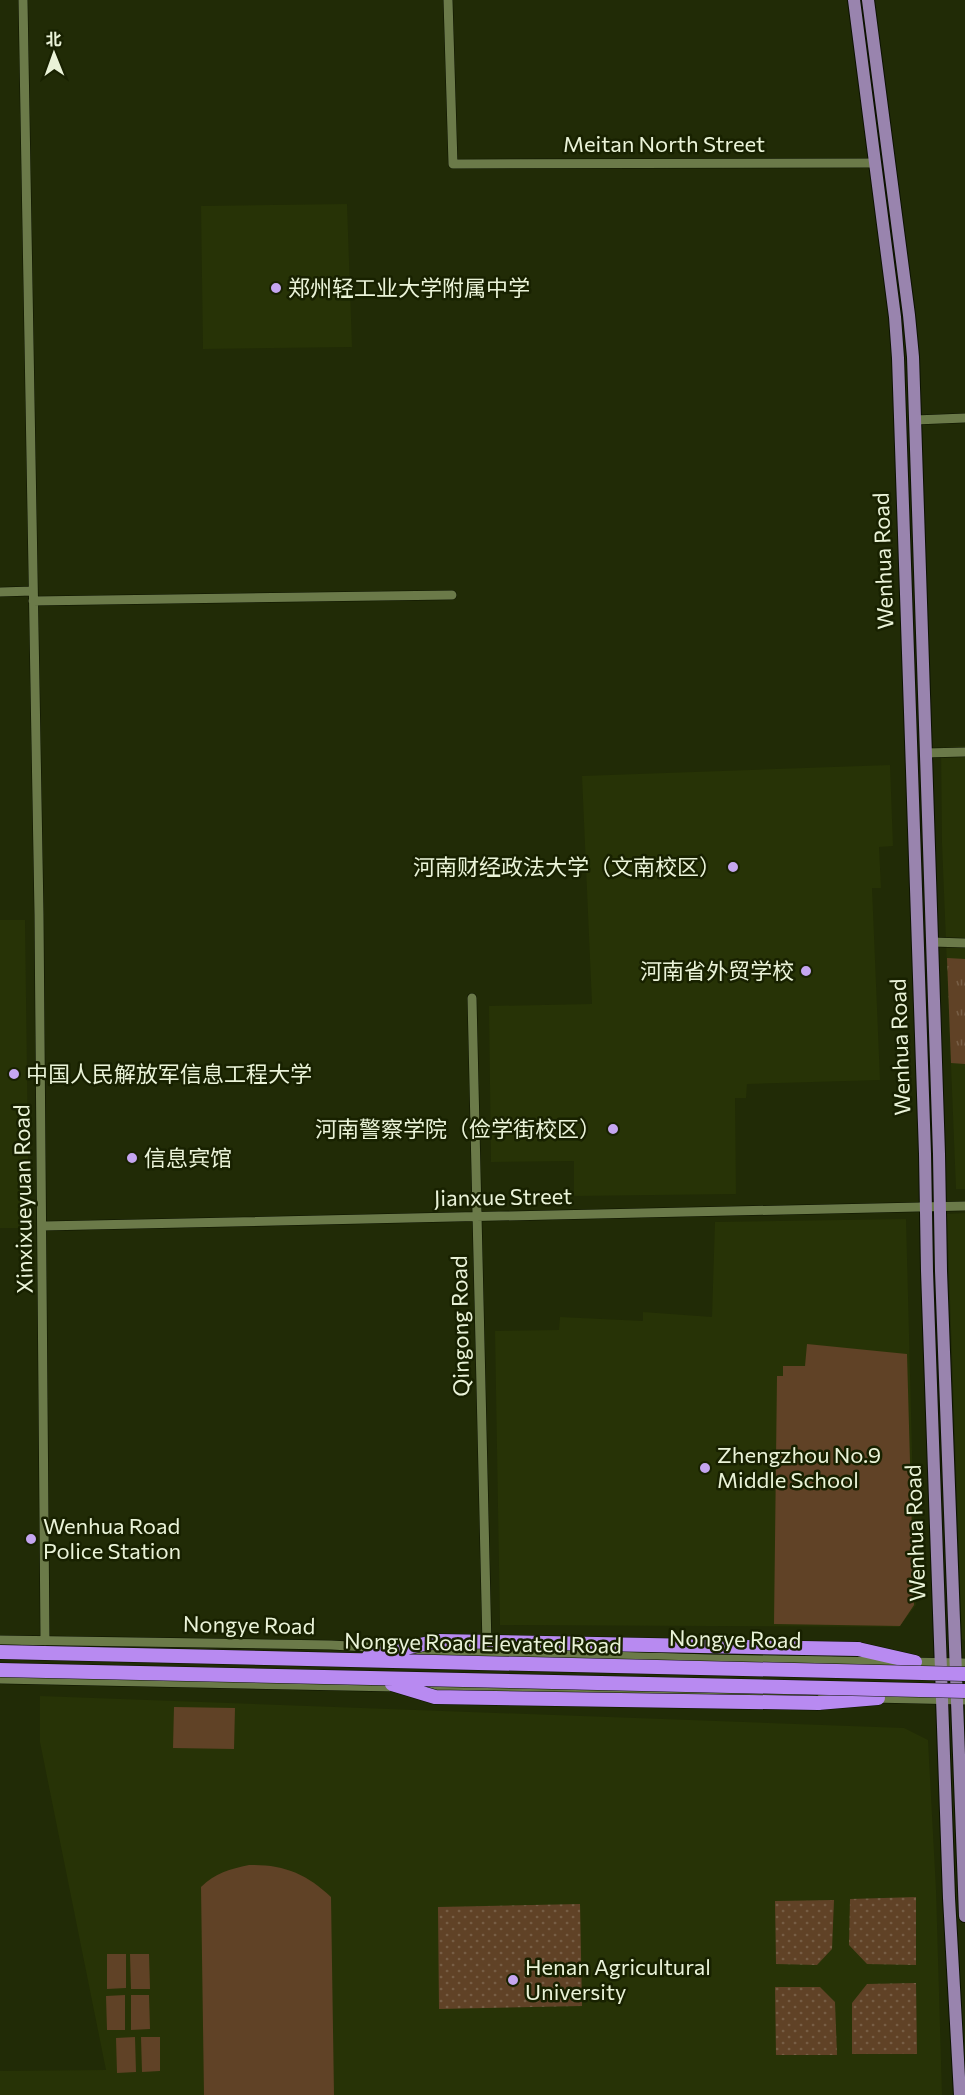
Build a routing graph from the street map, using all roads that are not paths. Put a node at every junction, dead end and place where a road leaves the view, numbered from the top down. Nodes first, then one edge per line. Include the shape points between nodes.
1 (23, 0) edge
2 (448, 0) edge
3 (854, 0) edge
4 (868, 0) edge
5 (875, 163) junction
6 (965, 418) edge
7 (915, 420) junction
8 (33, 591) junction
9 (0, 592) edge
10 (452, 596) dead end
11 (33, 601) junction
12 (965, 752) edge
13 (925, 753) junction
14 (932, 942) junction
15 (965, 943) edge
16 (472, 998) dead end
17 (965, 1206) edge
18 (926, 1207) junction
19 (940, 1207) junction
20 (477, 1217) junction
21 (43, 1226) junction
22 (0, 1640) edge
23 (45, 1641) junction
24 (0, 1647) edge
25 (0, 1652) edge
26 (487, 1652) junction
27 (30, 1653) junction
28 (348, 1660) junction
29 (915, 1662) junction
30 (941, 1663) junction
31 (962, 1666) edge
32 (0, 1670) edge
33 (42, 1671) junction
34 (373, 1678) junction
35 (0, 1679) edge
36 (962, 1697) edge
37 (878, 1698) junction
38 (942, 1699) junction
39 (965, 1916) edge
40 (960, 2095) edge

1 - 8 street, Xinxixueyuan Road
2 - 5 street, Meitan North Street via 453,164
3 - 5 main road, Wenhua Road
4 - 7 main road, Wenhua Road via 909,315
5 - 18 main road, Wenhua Road via 898,358
6 - 7 street
7 - 13 main road, Wenhua Road
8 - 9 street
8 - 11 street, Xinxixueyuan Road
10 - 11 street
11 - 21 street, Xinxixueyuan Road
12 - 13 street
13 - 14 main road, Wenhua Road
14 - 15 street
14 - 19 main road, Wenhua Road
16 - 20 street, Qingong Road
17 - 19 street, Jianxue Street
18 - 19 street, Jianxue Street
18 - 20 street, Jianxue Street
18 - 30 main road, Wenhua Road
19 - 31 main road, Wenhua Road
20 - 21 street, Jianxue Street
20 - 26 street, Qingong Road
21 - 23 street, Xinxixueyuan Road
22 - 23 street, Nongye Road
23 - 26 street, Nongye Road
24 - 27 highway, bridge
25 - 27 highway, Nongye Road Elevated Road, bridge
26 - 29 street, Nongye Road
27 - 28 highway, Nongye Road Elevated Road, bridge
28 - 29 highway, bridge via 438,1641 858,1649
28 - 31 highway, Nongye Road Elevated Road, bridge
29 - 30 street, Nongye Road
30 - 31 street, Nongye Road
30 - 38 main road, Wenhua Road
31 - 36 main road, Wenhua Road
32 - 33 highway, Nongye Road Elevated Road, bridge
33 - 34 highway, Nongye Road Elevated Road, bridge
33 - 35 highway, bridge
34 - 36 highway, Nongye Road Elevated Road, bridge
34 - 37 highway, bridge via 435,1697 818,1703
35 - 37 street
36 - 38 street
36 - 39 main road, Wenhua Road
37 - 38 street
38 - 40 main road, Wenhua Road

